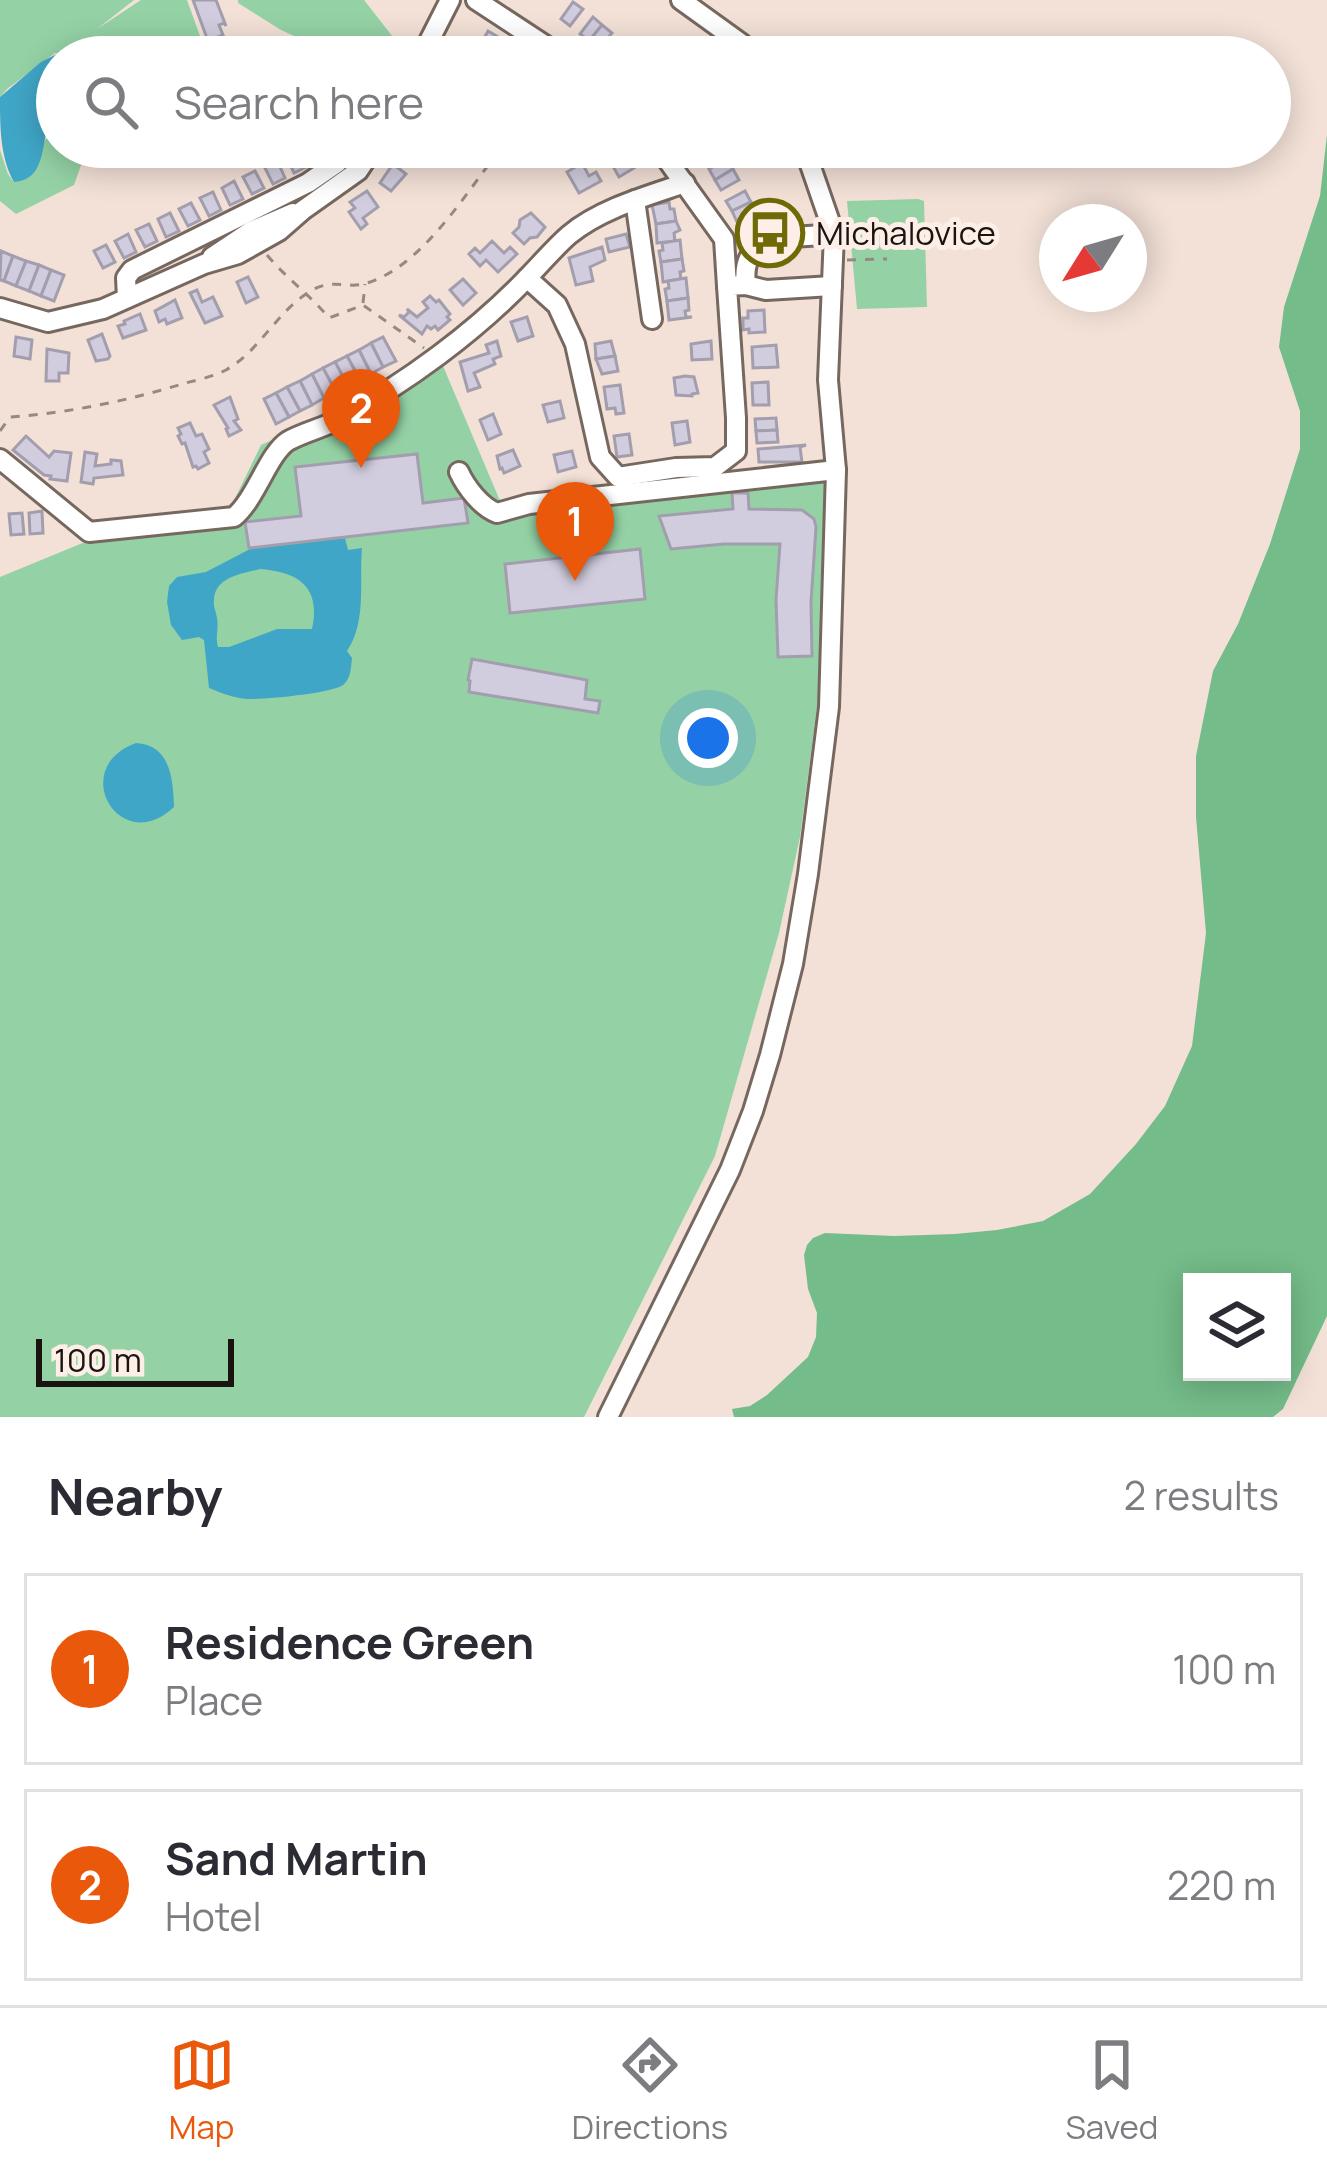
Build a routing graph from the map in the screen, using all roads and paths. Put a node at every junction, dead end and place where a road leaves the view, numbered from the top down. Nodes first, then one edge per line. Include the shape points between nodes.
1 (450, 0) edge
2 (476, 0) edge
3 (681, 0) edge
4 (432, 36) edge
5 (531, 36) edge
6 (731, 36) edge
7 (330, 168) edge
8 (358, 168) edge
9 (486, 168) edge
10 (674, 168) edge
11 (811, 168) edge
12 (686, 183) junction
13 (635, 200) junction
14 (303, 209) junction
15 (834, 234) junction
16 (259, 244) junction
17 (887, 259) dead end
18 (835, 261) junction
19 (203, 264) junction
20 (527, 278) junction
21 (365, 284) junction
22 (736, 286) junction
23 (832, 286) junction
24 (307, 293) junction
25 (127, 298) junction
26 (363, 305) junction
27 (0, 308) edge
28 (652, 319) dead end
29 (435, 357) junction
30 (0, 431) edge
31 (0, 459) edge
32 (836, 470) junction
33 (459, 472) dead end
34 (608, 1417) edge

1 - 4 street
2 - 5 street
3 - 6 street
7 - 25 street via 132,270
8 - 14 street
9 - 21 path via 423,248
10 - 12 street
11 - 15 street
12 - 13 street
12 - 22 street via 724,239
13 - 20 street via 570,234
13 - 28 street
14 - 16 street
14 - 19 street
15 - 18 street
15 - 22 street via 762,242
16 - 19 street
16 - 24 path
17 - 18 path
18 - 23 street
19 - 25 street
20 - 22 street via 557,305 575,344 600,457 618,477 715,467 736,451
20 - 29 street
21 - 24 path via 332,282
21 - 26 path
22 - 23 street
23 - 32 street via 827,380
24 - 26 path via 328,318
24 - 30 path via 224,372 52,415 10,417
25 - 27 street via 48,322
26 - 29 path
29 - 31 street via 338,420 283,443 234,517 88,532
32 - 33 street via 502,513 484,506
32 - 34 street via 829,707 787,987 730,1170

